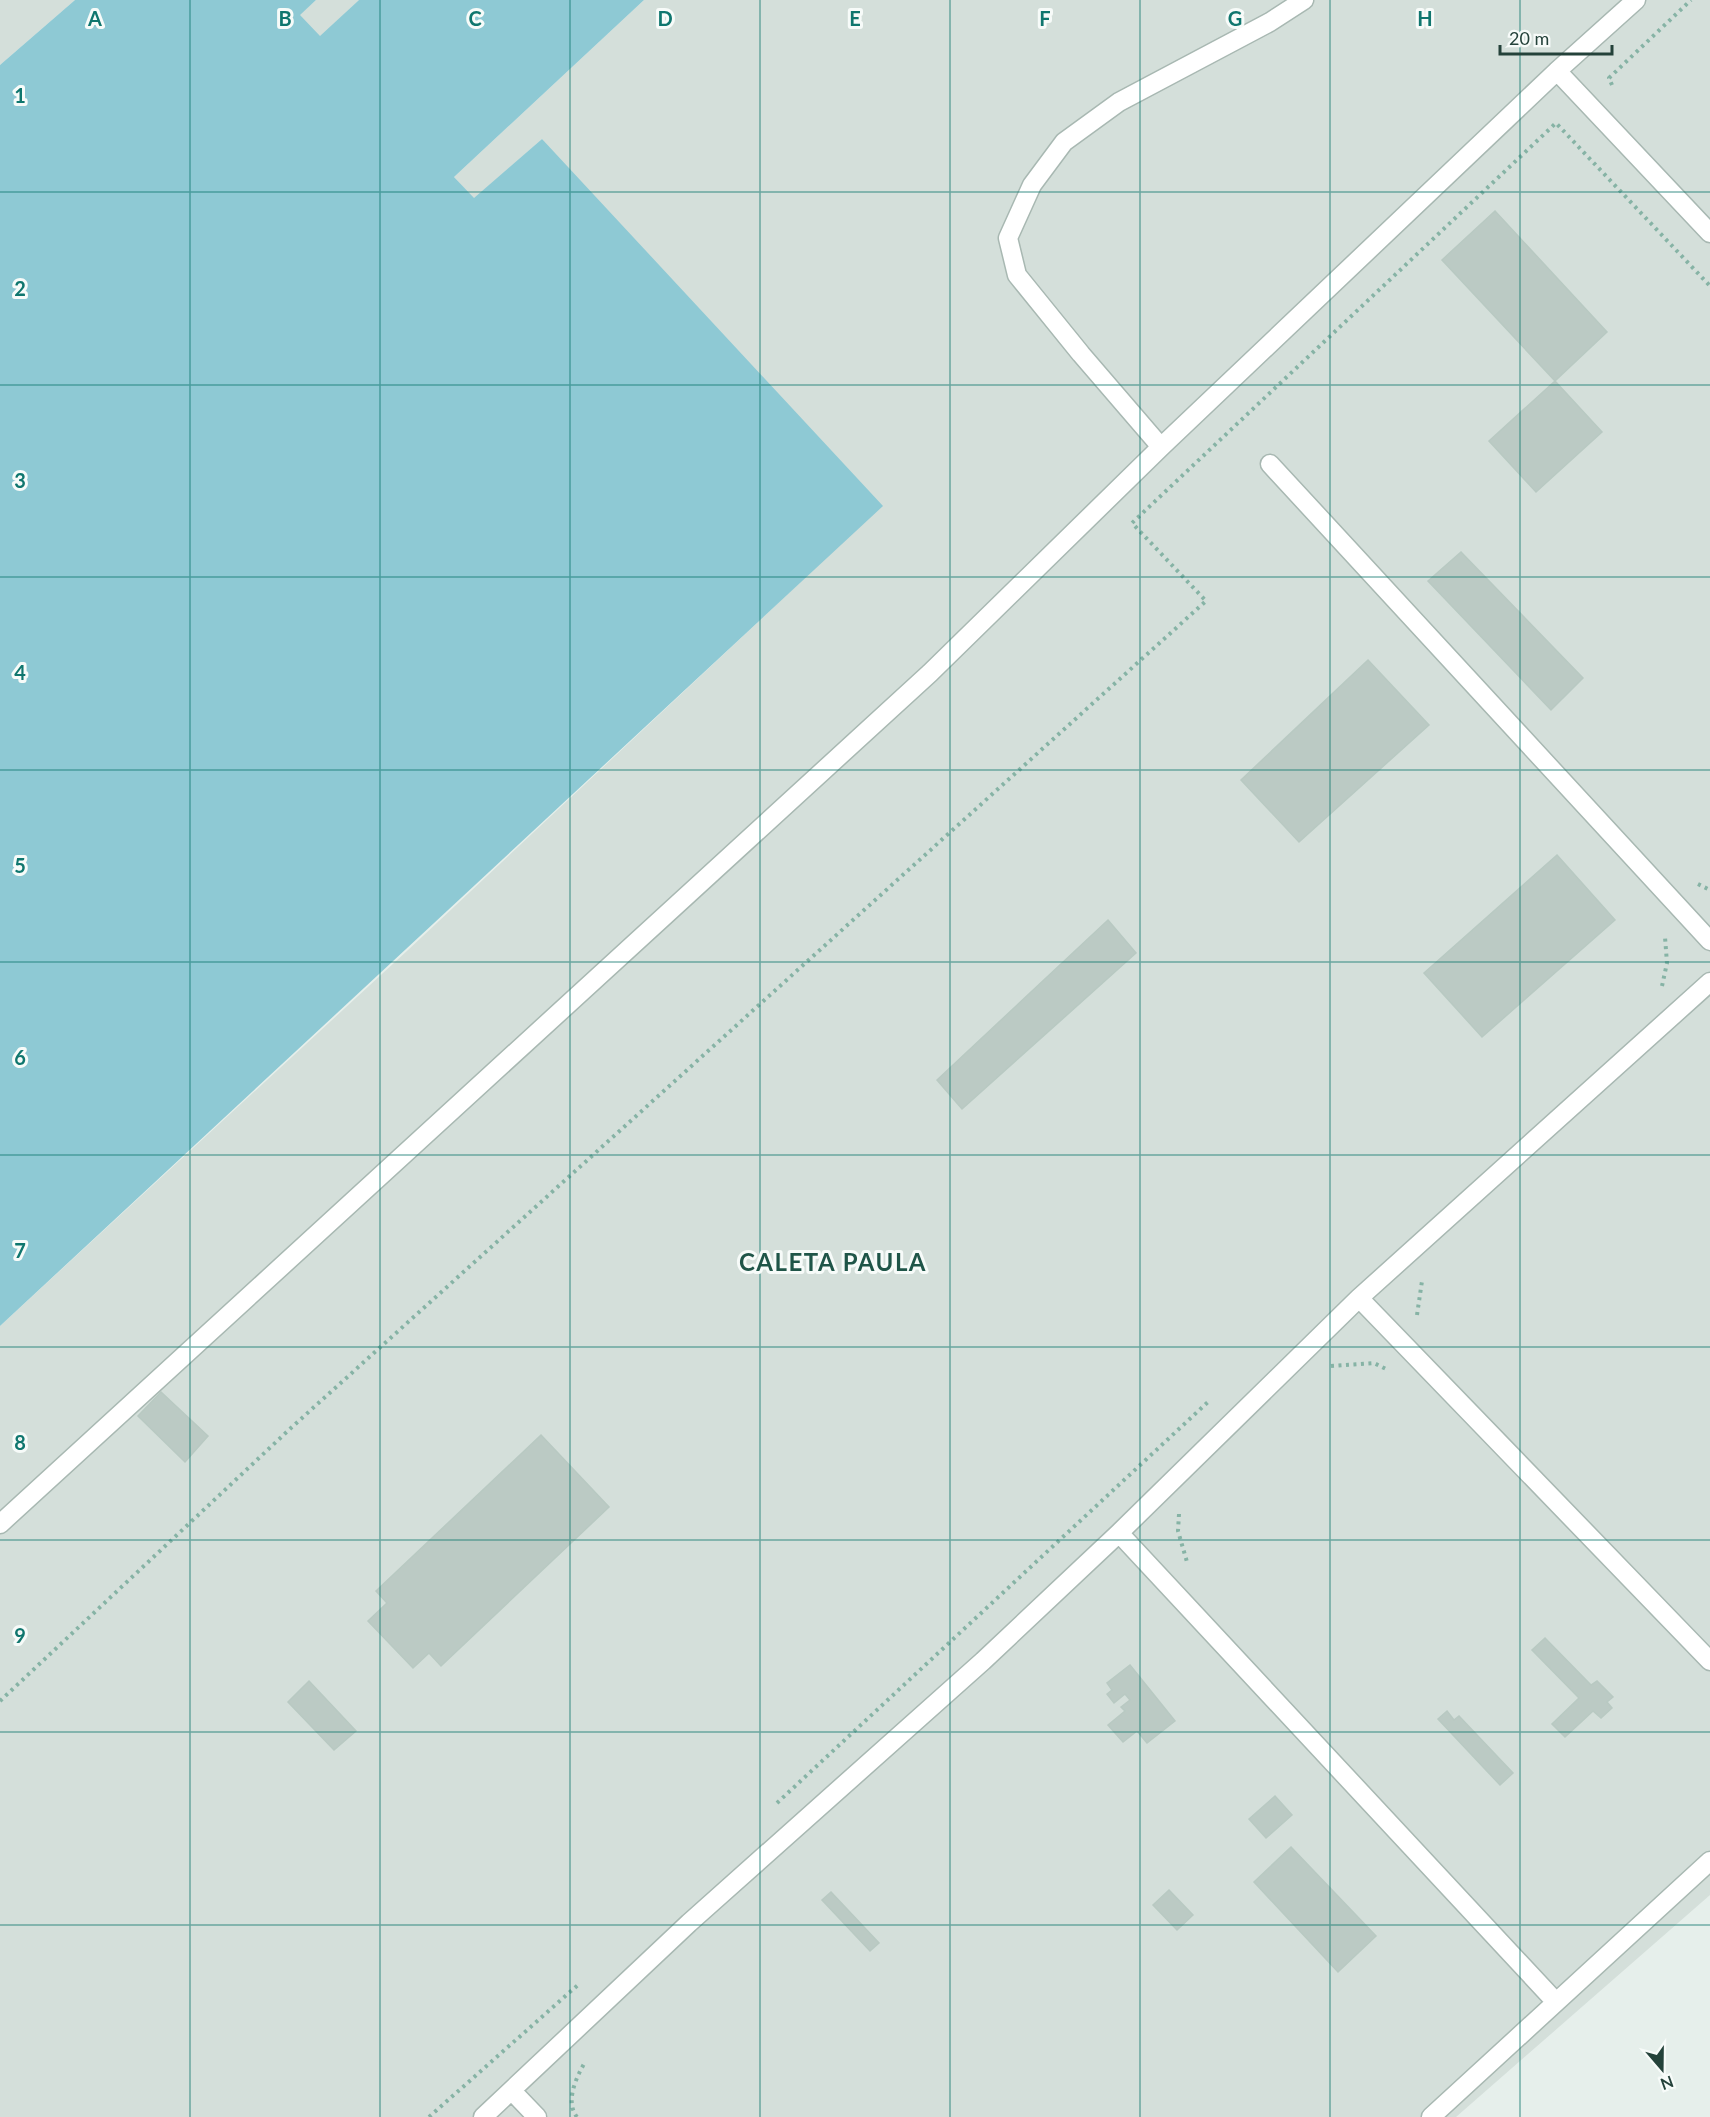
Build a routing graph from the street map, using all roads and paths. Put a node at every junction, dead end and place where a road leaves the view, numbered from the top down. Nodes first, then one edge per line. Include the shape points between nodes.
1 (1304, 0) edge
2 (1636, 0) edge
3 (1691, 0) edge
4 (1557, 70) junction
5 (1615, 90) dead end
6 (1710, 232) edge
7 (1710, 286) edge
8 (1161, 447) junction
9 (1270, 464) dead end
10 (1693, 878) dead end
11 (1710, 890) edge
12 (1662, 928) dead end
13 (1710, 941) edge
14 (1710, 982) edge
15 (1659, 994) dead end
16 (1424, 1278) dead end
17 (1359, 1298) junction
18 (1417, 1356) junction
19 (1324, 1371) dead end
20 (1213, 1397) dead end
21 (1179, 1508) dead end
22 (0, 1524) edge
23 (1119, 1533) junction
24 (1191, 1566) dead end
25 (1710, 1661) edge
26 (0, 1701) edge
27 (771, 1808) dead end
28 (1710, 1861) edge
29 (581, 1982) dead end
30 (1555, 2001) junction
31 (587, 2058) dead end
32 (512, 2091) junction
33 (429, 2117) edge
34 (483, 2117) edge
35 (537, 2117) edge
36 (577, 2117) edge
37 (1431, 2117) edge

1 - 8 lane via 1119,102 1064,142 1032,184 1008,238 1017,275
2 - 4 lane
3 - 5 path via 1609,78
4 - 6 lane
4 - 8 lane
7 - 26 path via 1556,123 1132,523 1206,601 301,1419
8 - 22 lane via 930,673
9 - 13 lane
10 - 11 path
12 - 15 path via 1667,963
14 - 17 lane
16 - 18 path via 1416,1313 1434,1340
17 - 18 lane
17 - 23 lane
18 - 19 path via 1398,1376 1374,1364 1330,1366
18 - 25 lane
20 - 27 path
21 - 24 path via 1178,1531 1185,1560
23 - 30 lane
23 - 32 lane via 983,1661 689,1923
28 - 30 lane
29 - 33 path
30 - 37 lane
31 - 36 path via 573,2083 573,2112
32 - 34 lane
32 - 35 lane

